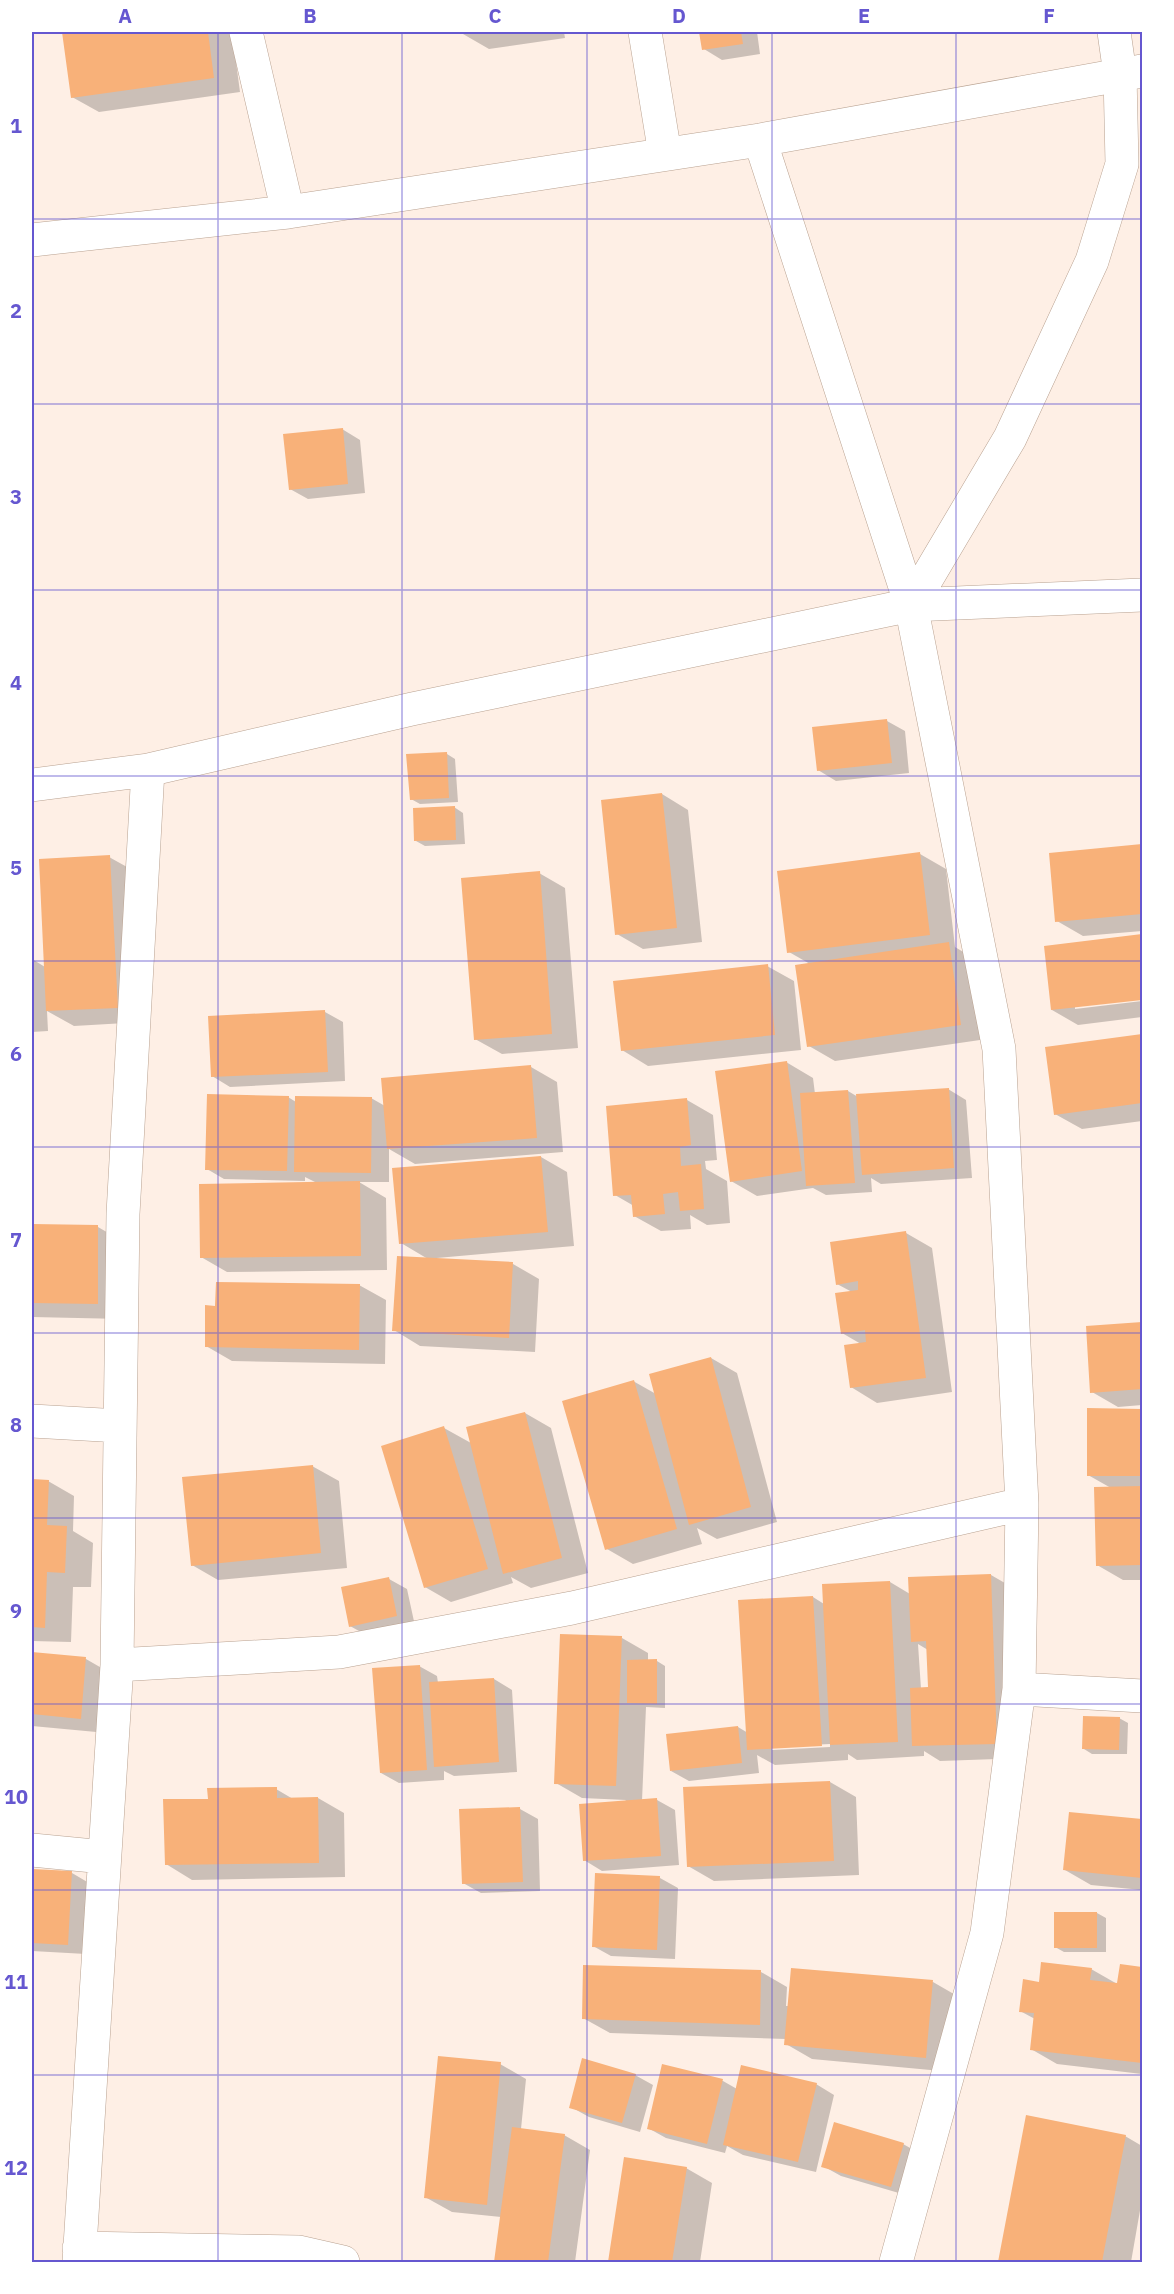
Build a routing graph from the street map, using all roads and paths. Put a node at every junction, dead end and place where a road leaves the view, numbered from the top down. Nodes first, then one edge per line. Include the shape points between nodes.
1 (246, 32) edge
2 (645, 32) edge
3 (1114, 32) edge
4 (1131, 73) edge
5 (760, 140) junction
6 (665, 154) junction
7 (288, 212) junction
8 (32, 240) edge
9 (1143, 595) edge
10 (911, 605) junction
11 (148, 770) junction
12 (32, 785) edge
13 (32, 1421) edge
14 (120, 1426) junction
15 (1022, 1504) junction
16 (117, 1665) junction
17 (1019, 1689) junction
18 (1143, 1696) edge
19 (32, 1850) edge
20 (104, 1857) junction
21 (79, 2255) edge
22 (343, 2262) edge
23 (896, 2262) edge

1 - 7 street
2 - 6 street
3 - 4 street
4 - 5 street
4 - 10 street via 1122,164 1092,261 1010,438
5 - 6 street
5 - 10 street
6 - 7 street
7 - 8 street
9 - 10 street
10 - 11 street via 412,709
10 - 15 street via 999,1049
11 - 12 street
11 - 14 street via 123,1214
13 - 14 street
14 - 16 street
15 - 16 street via 572,1608 339,1653
15 - 17 street
16 - 20 street
17 - 18 street
17 - 23 street via 987,1933
19 - 20 street
20 - 21 street
21 - 22 street via 299,2252

